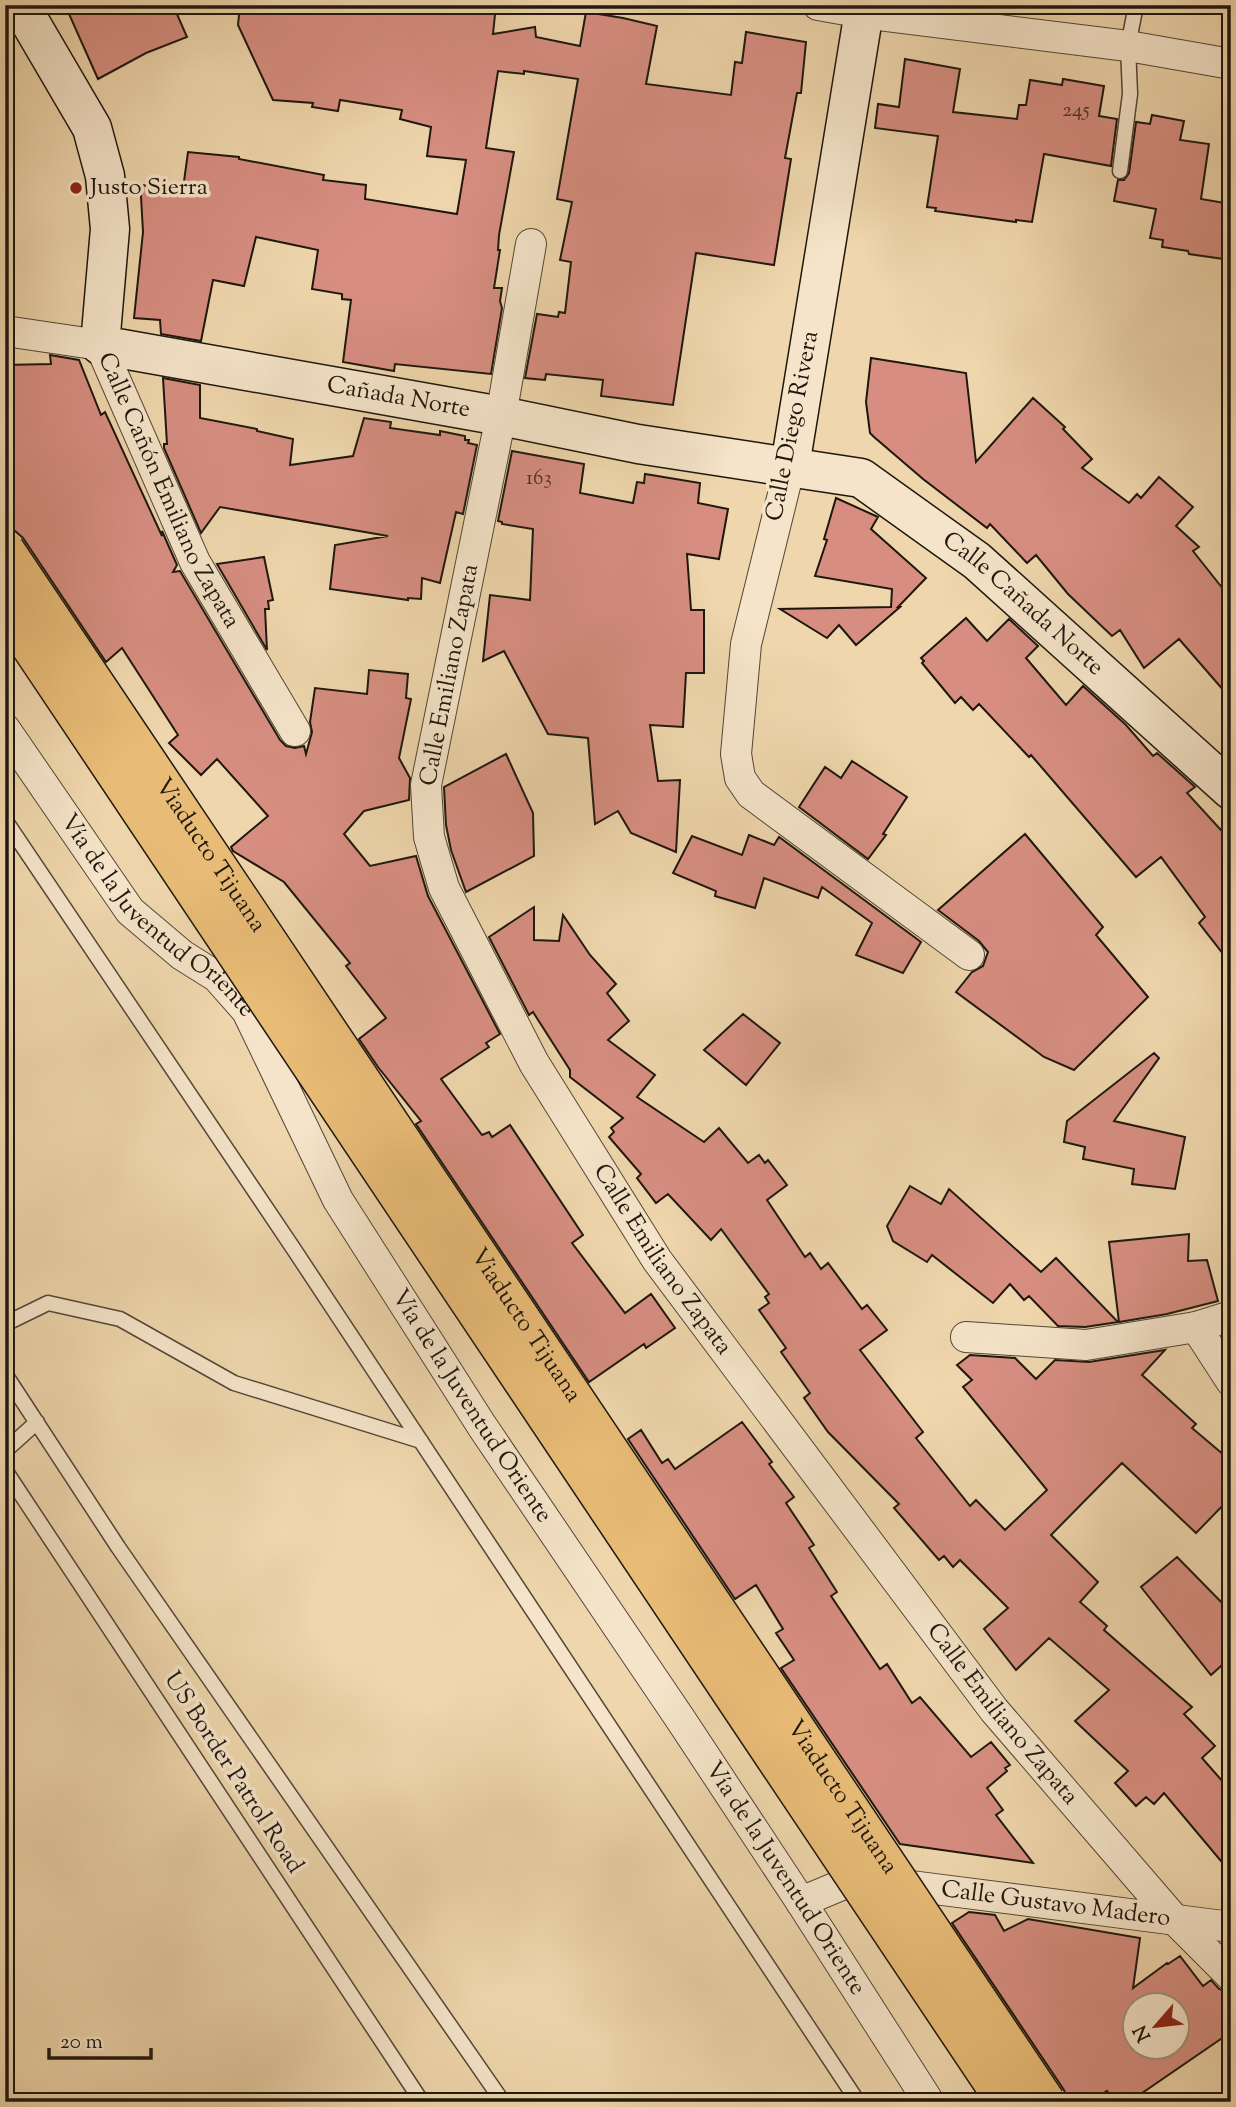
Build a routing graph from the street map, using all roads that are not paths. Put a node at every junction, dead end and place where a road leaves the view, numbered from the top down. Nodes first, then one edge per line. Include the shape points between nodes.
1 (20, 5) edge
2 (818, 5) edge
3 (1136, 5) edge
4 (864, 9) edge
5 (1128, 46) junction
6 (1231, 64) edge
7 (1120, 171) dead end
8 (531, 244) dead end
9 (5, 331) edge
10 (100, 345) junction
11 (501, 416) junction
12 (790, 466) junction
13 (5, 550) edge
14 (5, 608) edge
15 (5, 729) edge
16 (295, 731) dead end
17 (1231, 790) edge
18 (5, 820) edge
19 (969, 955) dead end
20 (1231, 1316) edge
21 (5, 1324) edge
22 (1196, 1328) junction
23 (966, 1337) dead end
24 (5, 1374) edge
25 (1231, 1381) edge
26 (37, 1422) junction
27 (421, 1441) junction
28 (5, 1451) edge
29 (5, 1470) edge
30 (801, 1902) junction
31 (1174, 1919) junction
32 (1231, 1927) edge
33 (1231, 1976) edge
34 (422, 2102) edge
35 (503, 2102) edge
36 (858, 2102) edge
37 (929, 2102) edge
38 (1006, 2102) edge
39 (1046, 2102) edge

1 - 10 street, Calle Cañón Emiliano Zapata via 92,128 105,176 110,229
2 - 4 street
3 - 5 lane
4 - 5 street
4 - 12 street, Calle Diego Rivera
5 - 6 street
5 - 7 lane via 1130,94
8 - 11 street, Calle Emiliano Zapata
9 - 10 street, Cañada Norte
10 - 11 street, Cañada Norte
10 - 16 street, Calle Cañón Emiliano Zapata via 195,562
11 - 12 street, Cañada Norte via 638,444
11 - 31 street, Calle Emiliano Zapata via 426,785 429,837 444,888 534,1063 657,1261 994,1710
12 - 17 street, Calle Cañada Norte via 861,478 976,561
12 - 19 street, Calle Diego Rivera via 746,643 736,754 740,778 751,794
13 - 39 highway, Viaducto Tijuana, bridge
14 - 38 highway, Viaducto Tijuana, bridge
15 - 30 street, Vía de la Juventud Oriente via 130,911 182,955 217,977 247,1011 338,1200 482,1426
18 - 27 lane
20 - 22 street
21 - 27 lane via 48,1303 120,1319 234,1383
22 - 23 street via 1086,1345
22 - 25 street
24 - 26 lane
26 - 28 lane
26 - 35 lane via 118,1547
27 - 36 lane
29 - 34 lane, US Border Patrol Road
30 - 31 street, Calle Gustavo Madero via 856,1879
30 - 37 street, Vía de la Juventud Oriente
31 - 32 street, Calle Gustavo Madero
31 - 33 street, Calle Emiliano Zapata

